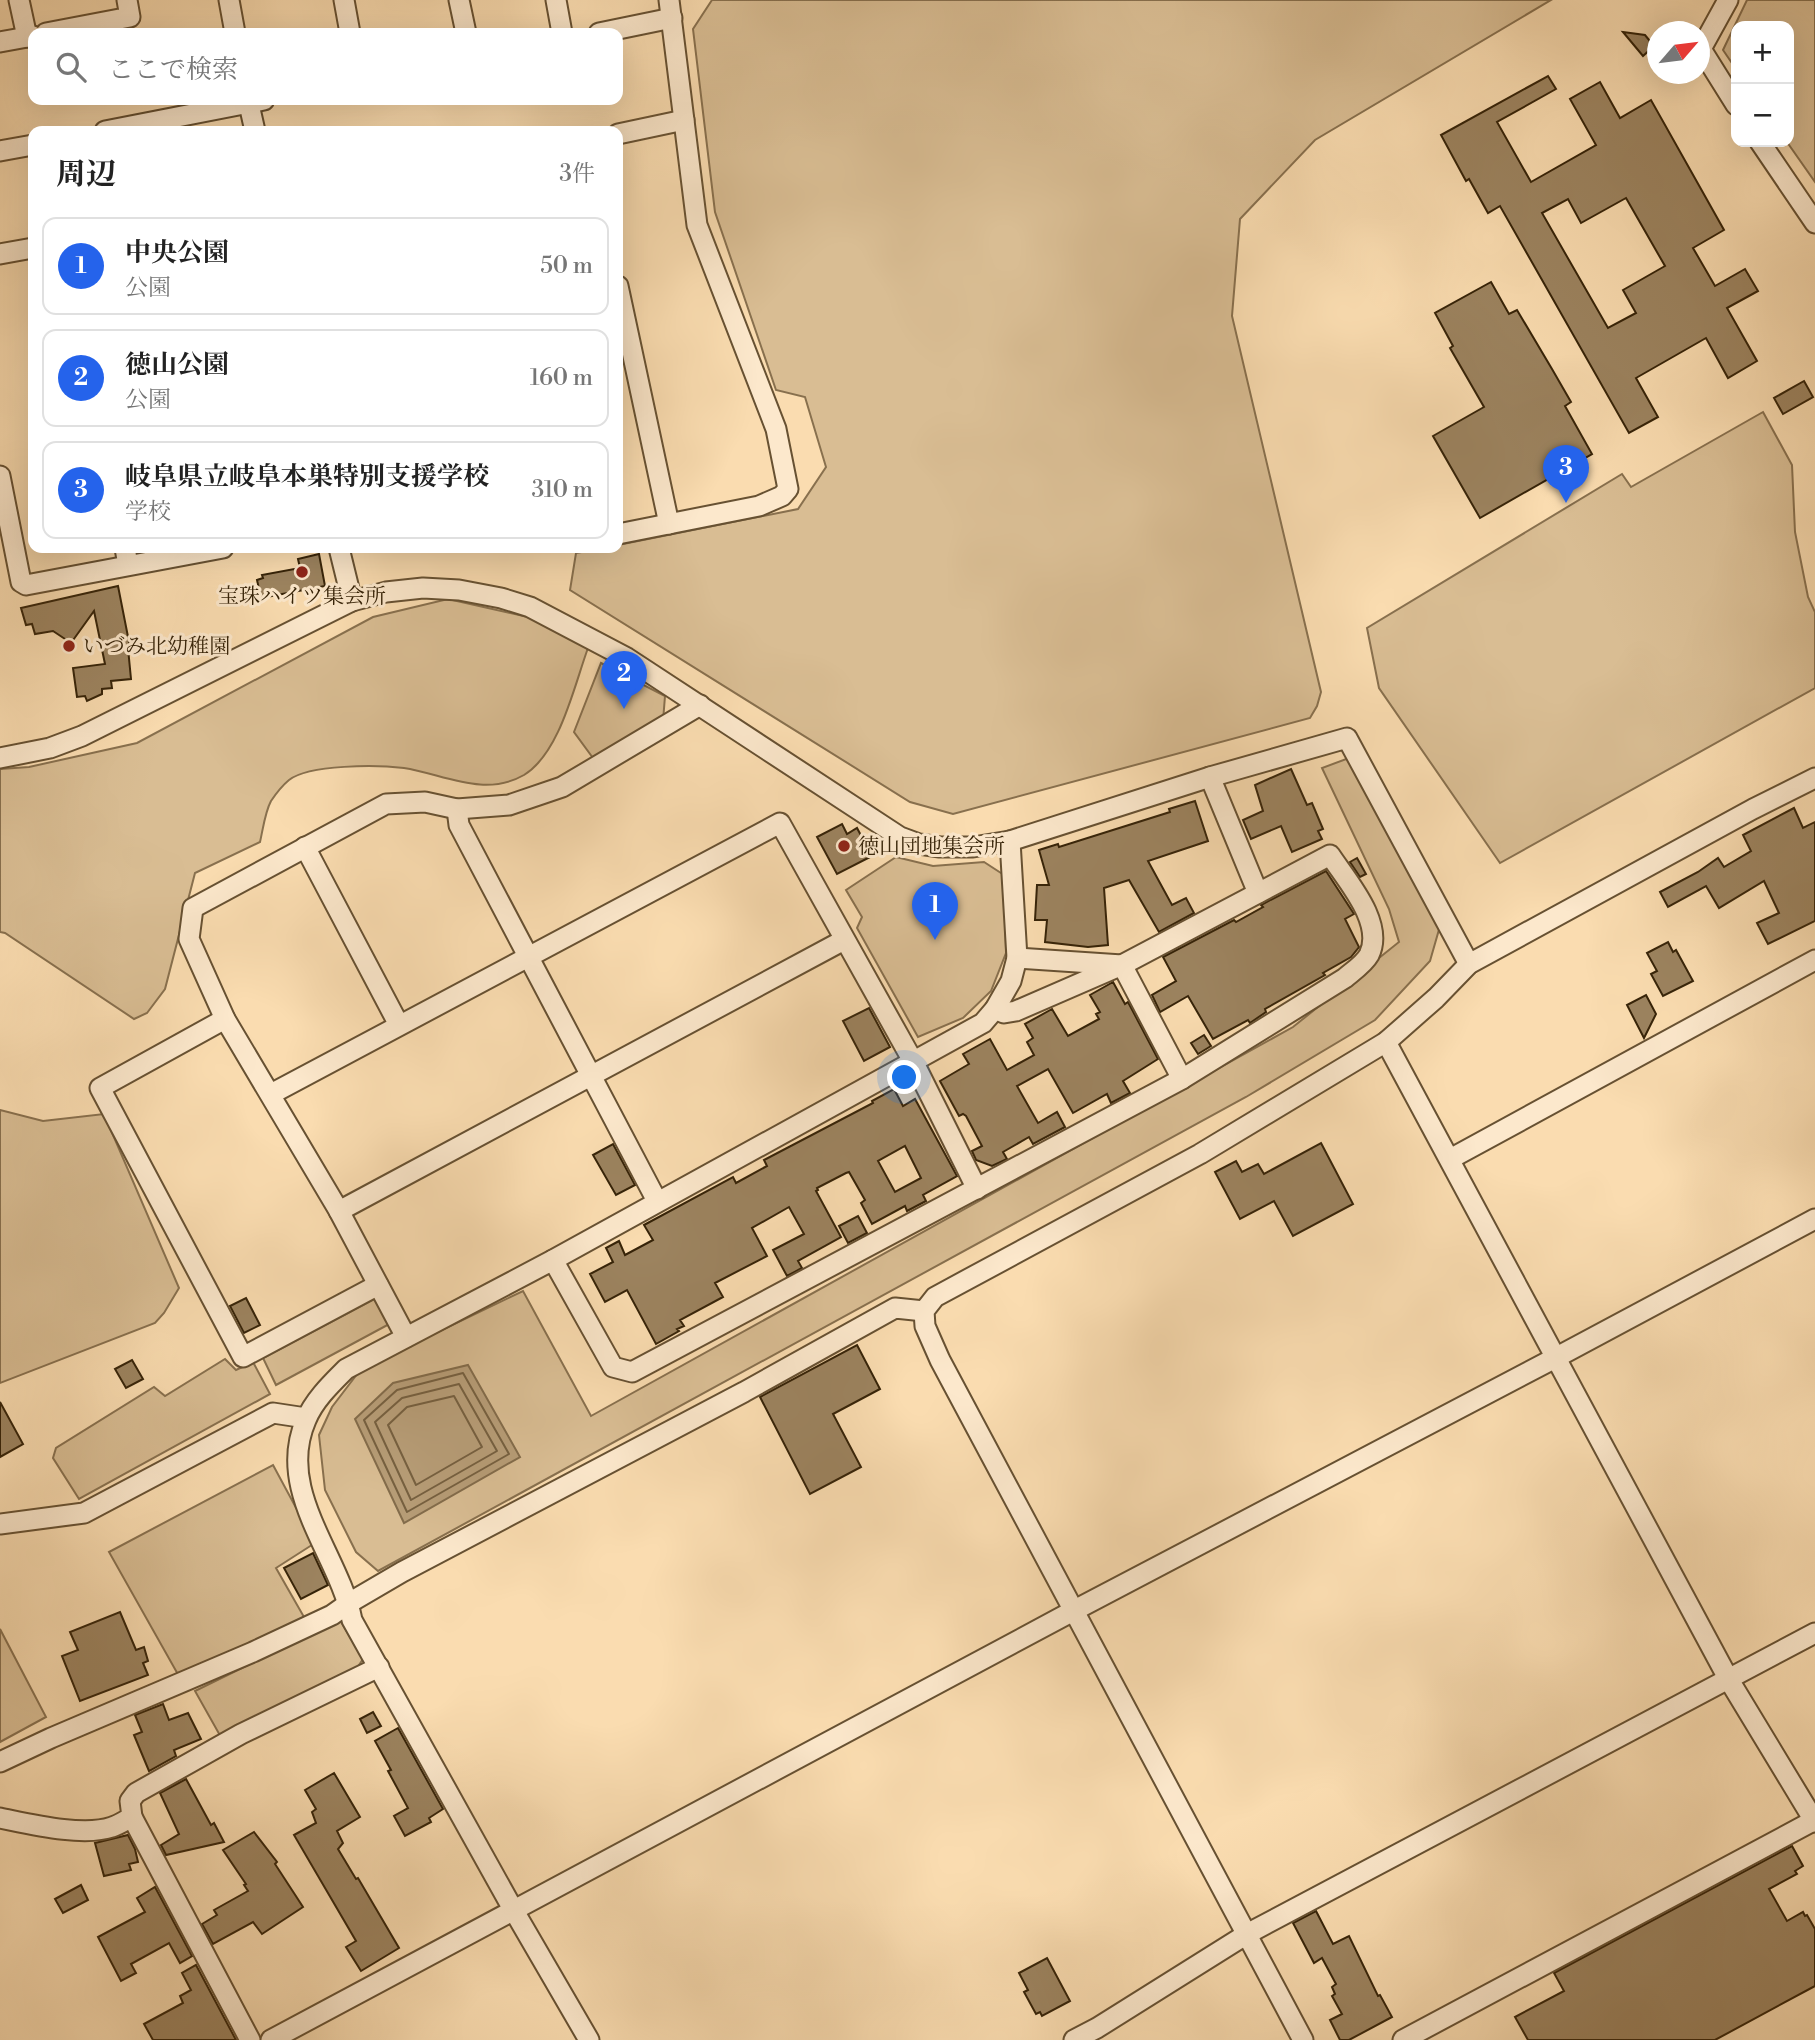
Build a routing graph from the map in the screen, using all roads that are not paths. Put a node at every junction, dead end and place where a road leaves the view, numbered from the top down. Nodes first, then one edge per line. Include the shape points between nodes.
1 (19, 0) edge
2 (127, 0) edge
3 (229, 0) edge
4 (344, 0) edge
5 (459, 0) edge
6 (556, 0) edge
7 (1728, 0) edge
8 (671, 9) edge
9 (72, 28) edge
10 (234, 28) edge
11 (350, 28) edge
12 (465, 28) edge
13 (561, 28) edge
14 (614, 28) edge
15 (28, 29) edge
16 (1710, 32) edge
17 (28, 36) edge
18 (0, 42) edge
19 (1710, 65) edge
20 (1731, 97) edge
21 (234, 105) edge
22 (254, 105) edge
23 (684, 120) junction
24 (130, 126) edge
25 (255, 126) edge
26 (623, 133) edge
27 (28, 146) edge
28 (1763, 147) edge
29 (0, 152) edge
30 (1815, 223) edge
31 (28, 249) edge
32 (0, 254) edge
33 (623, 309) edge
34 (0, 476) edge
35 (669, 524) junction
36 (623, 533) edge
37 (169, 553) edge
38 (340, 553) edge
39 (126, 557) edge
40 (352, 601) junction
41 (700, 705) junction
42 (0, 758) edge
43 (1210, 777) junction
44 (1815, 778) edge
45 (457, 809) junction
46 (1010, 841) junction
47 (305, 847) junction
48 (1258, 893) junction
49 (844, 940) junction
50 (529, 955) junction
51 (1017, 958) junction
52 (1815, 960) edge
53 (1469, 964) junction
54 (1122, 965) junction
55 (995, 1009) junction
56 (225, 1020) junction
57 (399, 1025) junction
58 (1386, 1042) junction
59 (914, 1063) junction
60 (592, 1074) junction
61 (1182, 1079) junction
62 (271, 1094) junction
63 (1450, 1158) junction
64 (977, 1189) junction
65 (657, 1201) junction
66 (339, 1211) junction
67 (1815, 1219) edge
68 (553, 1260) junction
69 (378, 1285) junction
70 (924, 1311) junction
71 (406, 1337) junction
72 (1557, 1357) junction
73 (306, 1418) junction
74 (0, 1524) edge
75 (349, 1603) junction
76 (1073, 1611) junction
77 (1815, 1633) edge
78 (379, 1667) junction
79 (1729, 1680) junction
80 (0, 1762) edge
81 (132, 1817) junction
82 (0, 1818) edge
83 (1815, 1821) edge
84 (514, 1911) junction
85 (1247, 1934) junction
86 (250, 2040) edge
87 (271, 2040) edge
88 (589, 2040) edge
89 (1074, 2040) edge
90 (1303, 2040) edge
91 (1403, 2040) edge

1 - 15 street
2 - 9 street via 130,17
3 - 10 street
4 - 11 street
5 - 12 street
6 - 13 street
7 - 16 street
8 - 14 street
8 - 23 street
17 - 18 street
19 - 20 street
21 - 24 street
22 - 25 street
23 - 26 street
23 - 35 street via 697,225 776,429 788,489 759,506
27 - 29 street
28 - 30 street
31 - 32 street
33 - 35 street
34 - 39 street via 21,582 26,585
35 - 36 street
37 - 39 street
38 - 40 street
40 - 41 street via 423,588 500,598 530,607 627,658
40 - 42 street via 82,736
41 - 45 street via 562,787 509,804
41 - 46 street via 900,837 940,847
43 - 46 street
43 - 48 street
43 - 53 street via 1347,738
44 - 53 street
45 - 47 street via 425,802 386,804
45 - 50 street via 459,825
46 - 51 street
47 - 56 street via 193,908 189,939
47 - 57 street
48 - 54 street
48 - 61 street via 1330,855 1370,917 1374,940 1368,957 1345,978
49 - 50 street via 780,822
49 - 59 street
49 - 60 street
50 - 57 street
50 - 60 street
51 - 54 street
51 - 55 street via 1011,981
52 - 63 street
53 - 58 street
54 - 55 street via 1016,1010 1004,1013
54 - 61 street
55 - 59 street via 983,1023
56 - 62 street
56 - 69 street via 100,1088 243,1357
57 - 62 street
58 - 63 street
58 - 70 street via 1200,1154 935,1297
59 - 64 street
59 - 65 street
60 - 65 street
60 - 66 street
61 - 64 street
62 - 66 street
63 - 72 street
64 - 68 street via 632,1372 613,1367
65 - 68 street
66 - 69 street
67 - 72 street
68 - 71 street
69 - 71 street
70 - 75 street via 895,1308
70 - 76 street via 925,1326 940,1360
71 - 73 street via 346,1368
72 - 76 street
72 - 79 street
73 - 74 street via 273,1413 84,1513
73 - 75 street via 296,1460 299,1480 314,1527
75 - 78 street via 352,1620
75 - 80 street via 253,1652
76 - 84 street
76 - 85 street
77 - 79 street
78 - 81 street via 241,1734 136,1793 130,1801
78 - 84 street
79 - 83 street
79 - 85 street
81 - 82 street via 98,1830 54,1829
81 - 86 street
83 - 91 street
84 - 87 street
84 - 88 street
85 - 89 street
85 - 90 street

